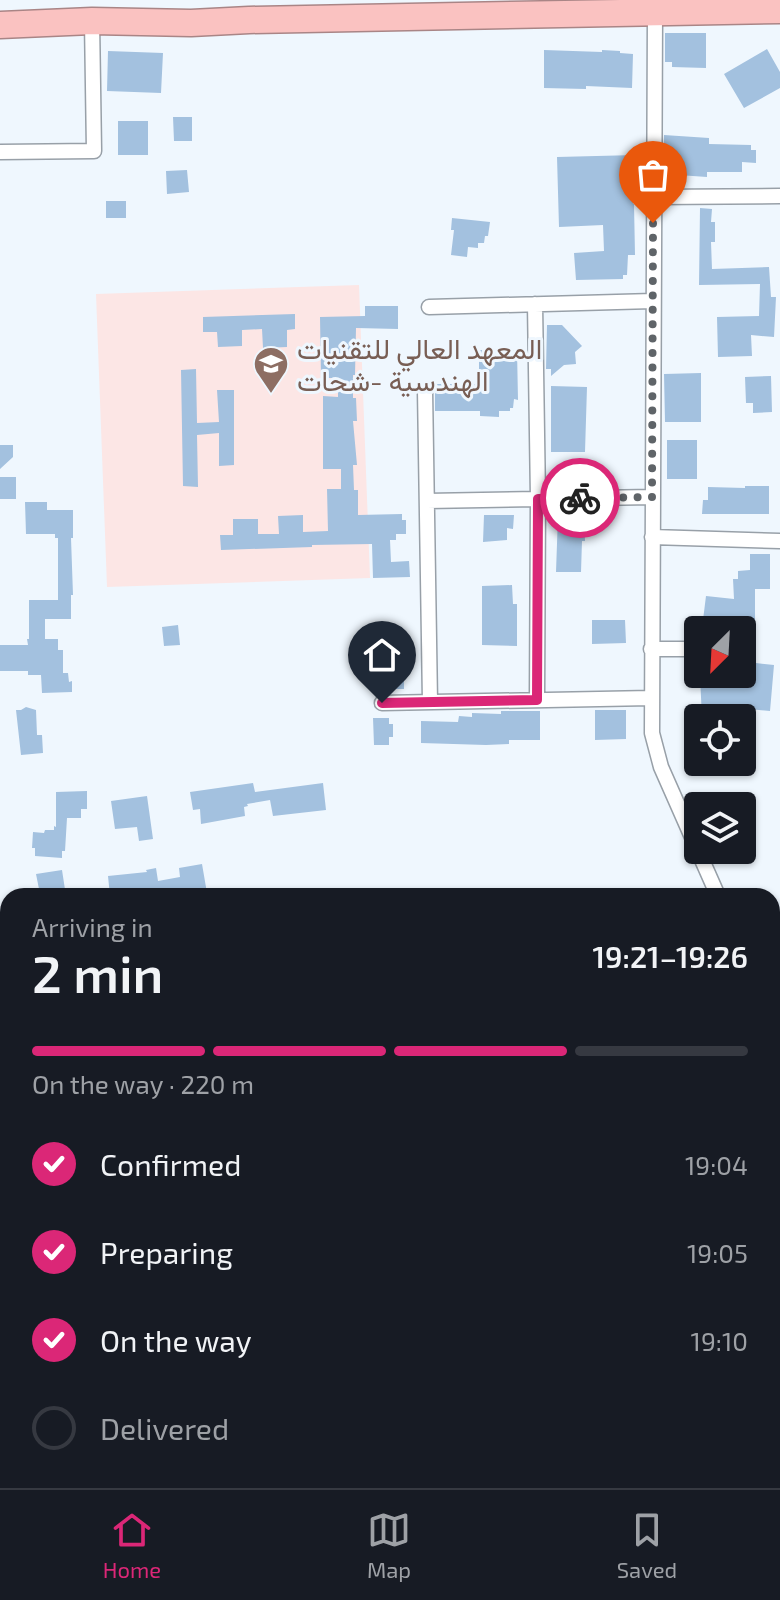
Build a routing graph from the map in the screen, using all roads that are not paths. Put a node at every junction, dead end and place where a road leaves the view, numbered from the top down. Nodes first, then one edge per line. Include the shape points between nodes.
1 (330, 9) edge
2 (780, 10) edge
3 (655, 12) junction
4 (92, 21) junction
5 (0, 25) edge
6 (0, 152) edge
7 (780, 196) edge
8 (653, 197) junction
9 (653, 301) junction
10 (535, 304) junction
11 (429, 307) dead end
12 (425, 390) dead end
13 (652, 497) junction
14 (538, 499) junction
15 (427, 501) junction
16 (652, 537) junction
17 (780, 541) edge
18 (651, 649) junction
19 (684, 649) edge
20 (651, 698) junction
21 (537, 700) junction
22 (430, 702) junction
23 (382, 703) dead end
24 (715, 888) edge

1 - 3 highway
1 - 4 highway via 191,23
2 - 3 highway
3 - 8 street
4 - 5 highway
4 - 6 street via 94,151
7 - 8 street
8 - 9 street
9 - 10 street
9 - 13 street
10 - 11 street
10 - 14 street
12 - 15 street
13 - 14 street
13 - 16 street
14 - 15 street
14 - 21 street
15 - 22 street
16 - 17 street
16 - 18 street
18 - 19 street
18 - 20 street
20 - 21 street
20 - 24 street via 657,756
21 - 22 street
22 - 23 street

